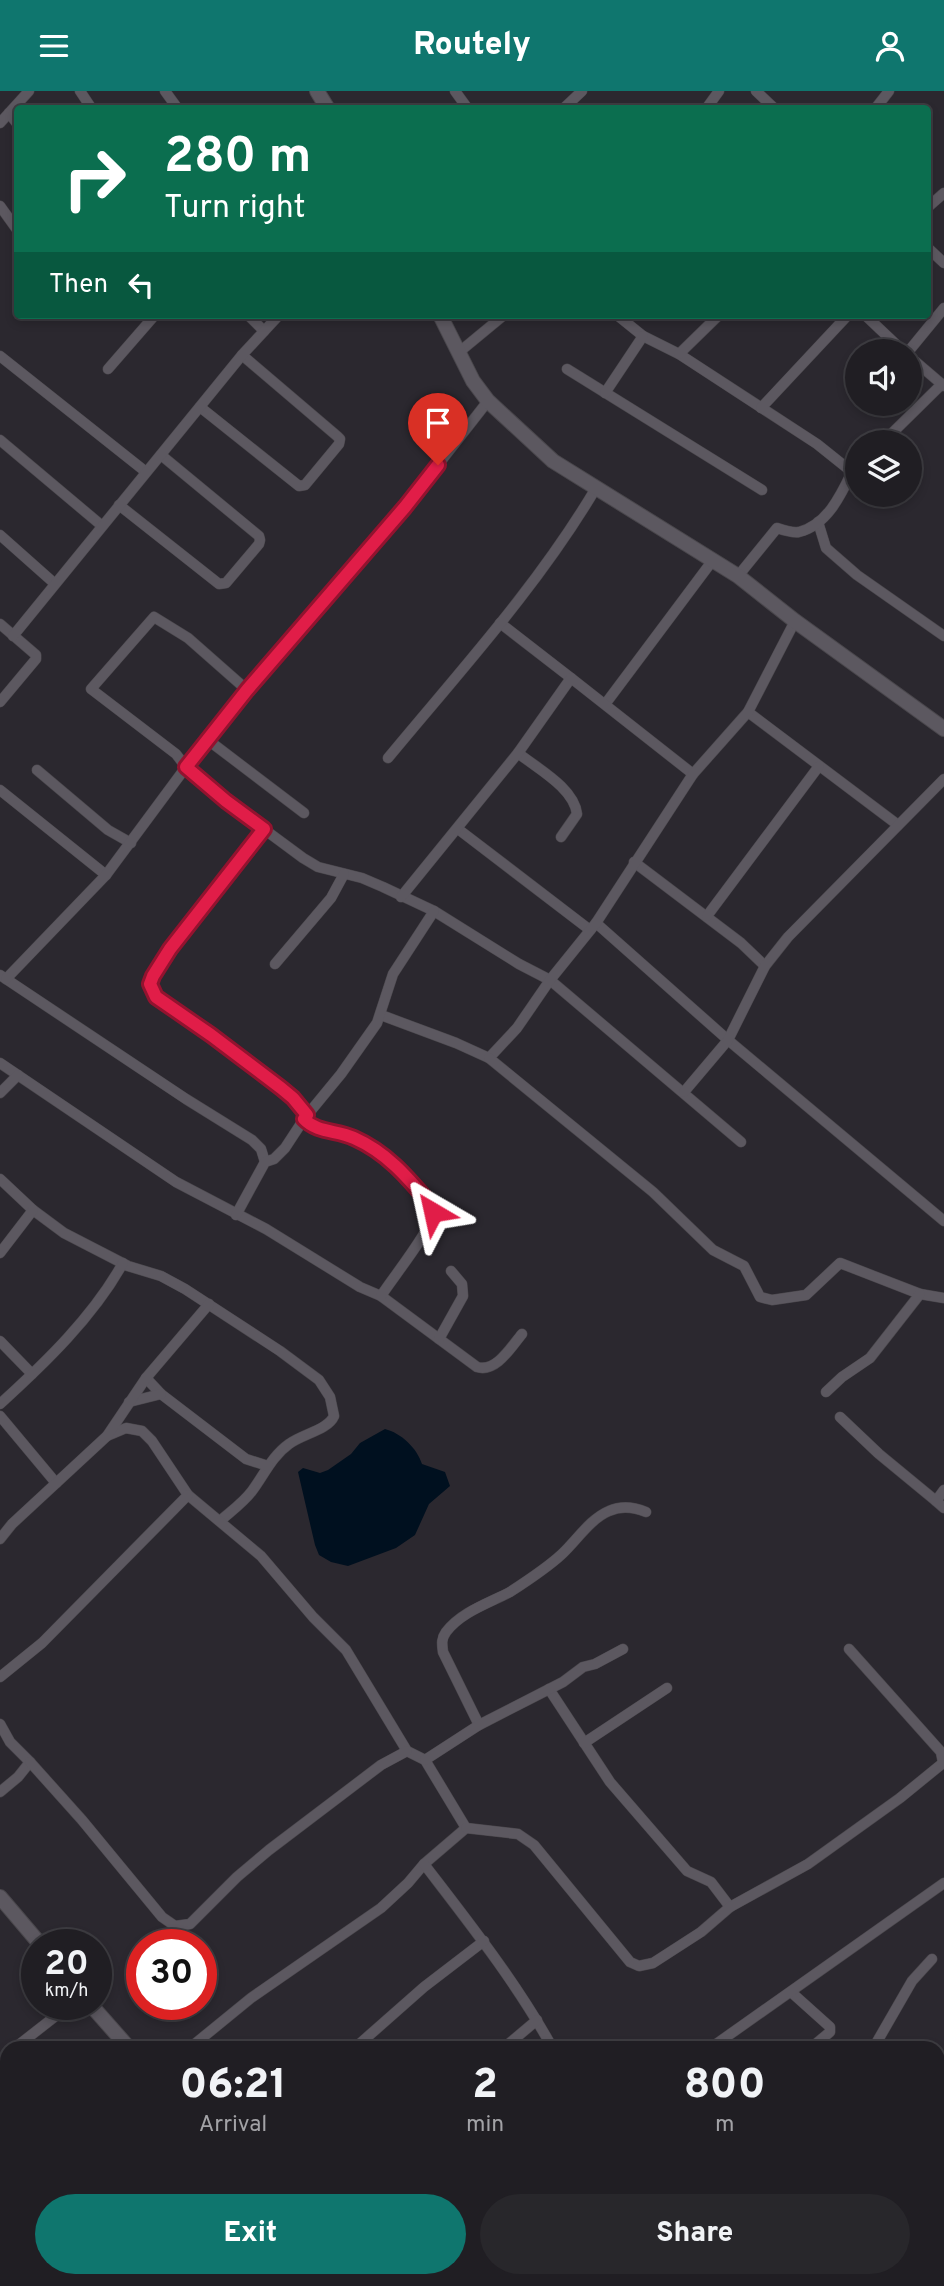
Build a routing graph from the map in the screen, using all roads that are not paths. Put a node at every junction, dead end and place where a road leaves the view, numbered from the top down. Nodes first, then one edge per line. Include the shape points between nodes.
1 (29, 91) edge
2 (582, 91) edge
3 (756, 91) edge
4 (890, 91) edge
5 (16, 105) edge
6 (568, 105) edge
7 (771, 105) edge
8 (878, 105) edge
9 (14, 108) edge
10 (9, 113) junction
11 (14, 120) edge
12 (0, 123) edge
13 (0, 206) edge
14 (14, 225) edge
15 (931, 251) edge
16 (944, 263) edge
17 (944, 308) edge
18 (152, 319) edge
19 (252, 319) edge
20 (275, 319) edge
21 (442, 319) edge
22 (499, 319) edge
23 (622, 319) edge
24 (715, 319) edge
25 (844, 319) edge
26 (869, 319) edge
27 (264, 331) junction
28 (643, 336) junction
29 (892, 339) edge
30 (917, 339) edge
31 (458, 353) junction
32 (679, 354) junction
33 (242, 355) junction
34 (0, 356) edge
35 (922, 367) edge
36 (108, 369) dead end
37 (567, 369) dead end
38 (943, 385) edge
39 (605, 393) junction
40 (488, 401) junction
41 (200, 407) junction
42 (761, 408) junction
43 (896, 430) edge
44 (0, 440) edge
45 (161, 454) junction
46 (845, 462) edge
47 (146, 472) junction
48 (596, 488) junction
49 (845, 488) edge
50 (762, 490) dead end
51 (119, 505) junction
52 (818, 522) junction
53 (101, 525) junction
54 (0, 535) edge
55 (713, 560) junction
56 (738, 576) junction
57 (54, 583) junction
58 (795, 621) junction
59 (500, 623) junction
60 (0, 624) edge
61 (13, 636) junction
62 (944, 636) edge
63 (571, 678) junction
64 (247, 690) junction
65 (0, 702) edge
66 (606, 703) junction
67 (748, 712) junction
68 (944, 729) edge
69 (208, 740) junction
70 (518, 753) junction
71 (388, 758) dead end
72 (819, 766) junction
73 (186, 767) junction
74 (37, 771) dead end
75 (693, 774) junction
76 (944, 779) edge
77 (0, 790) edge
78 (303, 813) dead end
79 (898, 825) junction
80 (264, 829) junction
81 (458, 829) junction
82 (561, 837) dead end
83 (131, 843) junction
84 (634, 862) junction
85 (344, 874) junction
86 (106, 876) junction
87 (401, 897) junction
88 (434, 911) junction
89 (707, 916) junction
90 (593, 926) junction
91 (275, 964) dead end
92 (765, 966) junction
93 (3, 977) edge
94 (551, 980) junction
95 (381, 1015) junction
96 (728, 1040) junction
97 (489, 1058) junction
98 (0, 1063) edge
99 (18, 1075) junction
100 (684, 1092) junction
101 (0, 1093) edge
102 (306, 1117) junction
103 (741, 1142) dead end
104 (265, 1162) junction
105 (0, 1179) edge
106 (33, 1210) junction
107 (236, 1215) junction
108 (944, 1221) edge
109 (0, 1253) edge
110 (123, 1263) junction
111 (451, 1271) dead end
112 (920, 1294) junction
113 (381, 1296) junction
114 (944, 1298) edge
115 (209, 1304) junction
116 (522, 1334) dead end
117 (439, 1339) junction
118 (0, 1341) edge
119 (32, 1374) junction
120 (146, 1377) junction
121 (826, 1392) dead end
122 (161, 1394) junction
123 (129, 1402) junction
124 (0, 1404) edge
125 (0, 1416) edge
126 (840, 1417) dead end
127 (107, 1436) junction
128 (268, 1466) junction
129 (56, 1483) junction
130 (944, 1490) edge
131 (188, 1495) junction
132 (940, 1505) edge
133 (646, 1512) dead end
134 (220, 1521) junction
135 (0, 1539) edge
136 (623, 1649) dead end
137 (849, 1649) dead end
138 (0, 1677) edge
139 (667, 1688) dead end
140 (549, 1689) junction
141 (0, 1724) edge
142 (480, 1725) junction
143 (584, 1743) junction
144 (407, 1751) junction
145 (425, 1760) junction
146 (30, 1762) junction
147 (0, 1792) edge
148 (466, 1828) junction
149 (424, 1864) junction
150 (944, 1883) edge
151 (0, 1896) edge
152 (730, 1907) junction
153 (28, 1929) edge
154 (484, 1941) junction
155 (932, 1959) dead end
156 (791, 1992) junction
157 (51, 2020) edge
158 (104, 2020) edge
159 (537, 2020) junction
160 (24, 2041) edge
161 (123, 2041) edge
162 (198, 2041) edge
163 (363, 2041) edge
164 (512, 2041) edge
165 (549, 2041) edge
166 (721, 2041) edge
167 (819, 2041) edge
168 (877, 2041) edge

1 - 5 street
2 - 6 street
3 - 7 street
4 - 8 street
9 - 10 street
10 - 11 street
10 - 12 street
13 - 14 street
15 - 16 street
17 - 30 street
18 - 36 street
19 - 27 street
20 - 27 street
21 - 31 street
22 - 31 street
23 - 28 street
24 - 32 street
25 - 42 street
26 - 29 street
27 - 33 street
28 - 32 street
28 - 39 street
31 - 40 street
32 - 42 street
33 - 41 street
33 - 41 street via 337,436 339,444 305,485 299,486
34 - 47 street
35 - 38 street
37 - 39 street
38 - 43 street
39 - 50 street
40 - 48 street via 553,461
40 - 64 street via 405,507
41 - 45 street
42 - 46 street
44 - 53 street
45 - 47 street
45 - 51 street via 259,536 258,544 226,583 219,584
47 - 51 street
48 - 55 street
48 - 59 street via 570,533
49 - 52 street
51 - 53 street
52 - 56 street via 797,533 777,528
52 - 62 street via 826,548
53 - 57 street
54 - 57 street
55 - 56 street
55 - 66 street
56 - 58 street
57 - 61 street
58 - 67 street
58 - 68 street
59 - 63 street
59 - 71 street
60 - 61 street
61 - 65 street via 34,652 36,659
63 - 66 street
63 - 70 street
64 - 69 street
64 - 73 street via 158,617 151,619 92,687 92,692 176,754
66 - 75 street
67 - 72 street
67 - 75 street
69 - 73 street
69 - 78 street
70 - 81 street
70 - 82 street via 565,791 576,807 577,814
72 - 79 street
72 - 89 street
73 - 80 street
73 - 83 street
74 - 83 street via 108,830
75 - 84 street
76 - 79 street
77 - 86 street
79 - 92 street
80 - 85 street via 318,867
80 - 102 street via 170,949 150,984 156,997 293,1098
81 - 87 street
81 - 90 street
83 - 86 street
84 - 89 street
84 - 90 street
85 - 87 street
85 - 91 street via 331,898
86 - 93 street
87 - 88 street
88 - 94 street
88 - 95 street via 393,974
89 - 92 street
90 - 94 street
90 - 96 street
92 - 96 street
93 - 104 street via 252,1140
94 - 97 street
94 - 100 street
95 - 97 street
95 - 102 street
96 - 100 street
96 - 108 street
97 - 112 street via 653,1192 713,1250 744,1266 760,1297 806,1296 841,1263
98 - 99 street
99 - 101 street
99 - 107 street via 163,1174
100 - 103 street
102 - 104 street via 285,1149
102 - 113 street via 314,1128 355,1138 385,1156 432,1206 432,1218
104 - 107 street
105 - 106 street
106 - 109 street
106 - 110 street via 64,1233
107 - 113 street
110 - 115 street via 161,1276
110 - 119 street via 108,1289
111 - 117 street via 463,1296
112 - 114 street
112 - 121 street via 870,1358
113 - 117 street
115 - 120 street
115 - 128 street via 311,1373 330,1397 334,1416 328,1425 298,1437
116 - 117 street via 494,1365 483,1369
118 - 119 street
119 - 124 street
120 - 122 street
120 - 123 street
122 - 123 street
122 - 128 street via 246,1459
123 - 127 street
125 - 129 street
126 - 132 street
127 - 129 street
127 - 131 street via 127,1428 142,1431
128 - 134 street via 250,1495
129 - 135 street
130 - 132 street
131 - 134 street
131 - 138 street via 42,1643
133 - 142 street via 632,1506 607,1511 563,1554 447,1631 443,1652
134 - 144 street via 261,1556 346,1650
136 - 140 street
137 - 152 street via 941,1752 943,1763 808,1864
139 - 143 street
140 - 142 street
140 - 143 street
141 - 146 street
142 - 145 street
143 - 152 street via 610,1782 687,1871 711,1882
144 - 145 street
144 - 146 street via 381,1765 269,1850 190,1924 175,1926 162,1917
145 - 148 street
146 - 147 street
148 - 149 street
148 - 152 street via 518,1834 534,1845 630,1962 639,1966 653,1963 701,1932
149 - 154 street
149 - 162 street via 381,1908 251,1998
150 - 156 street
151 - 153 street
154 - 159 street
154 - 163 street
155 - 168 street via 912,1981
156 - 166 street
156 - 167 street via 830,2028
157 - 160 street
158 - 161 street
159 - 164 street
159 - 165 street

